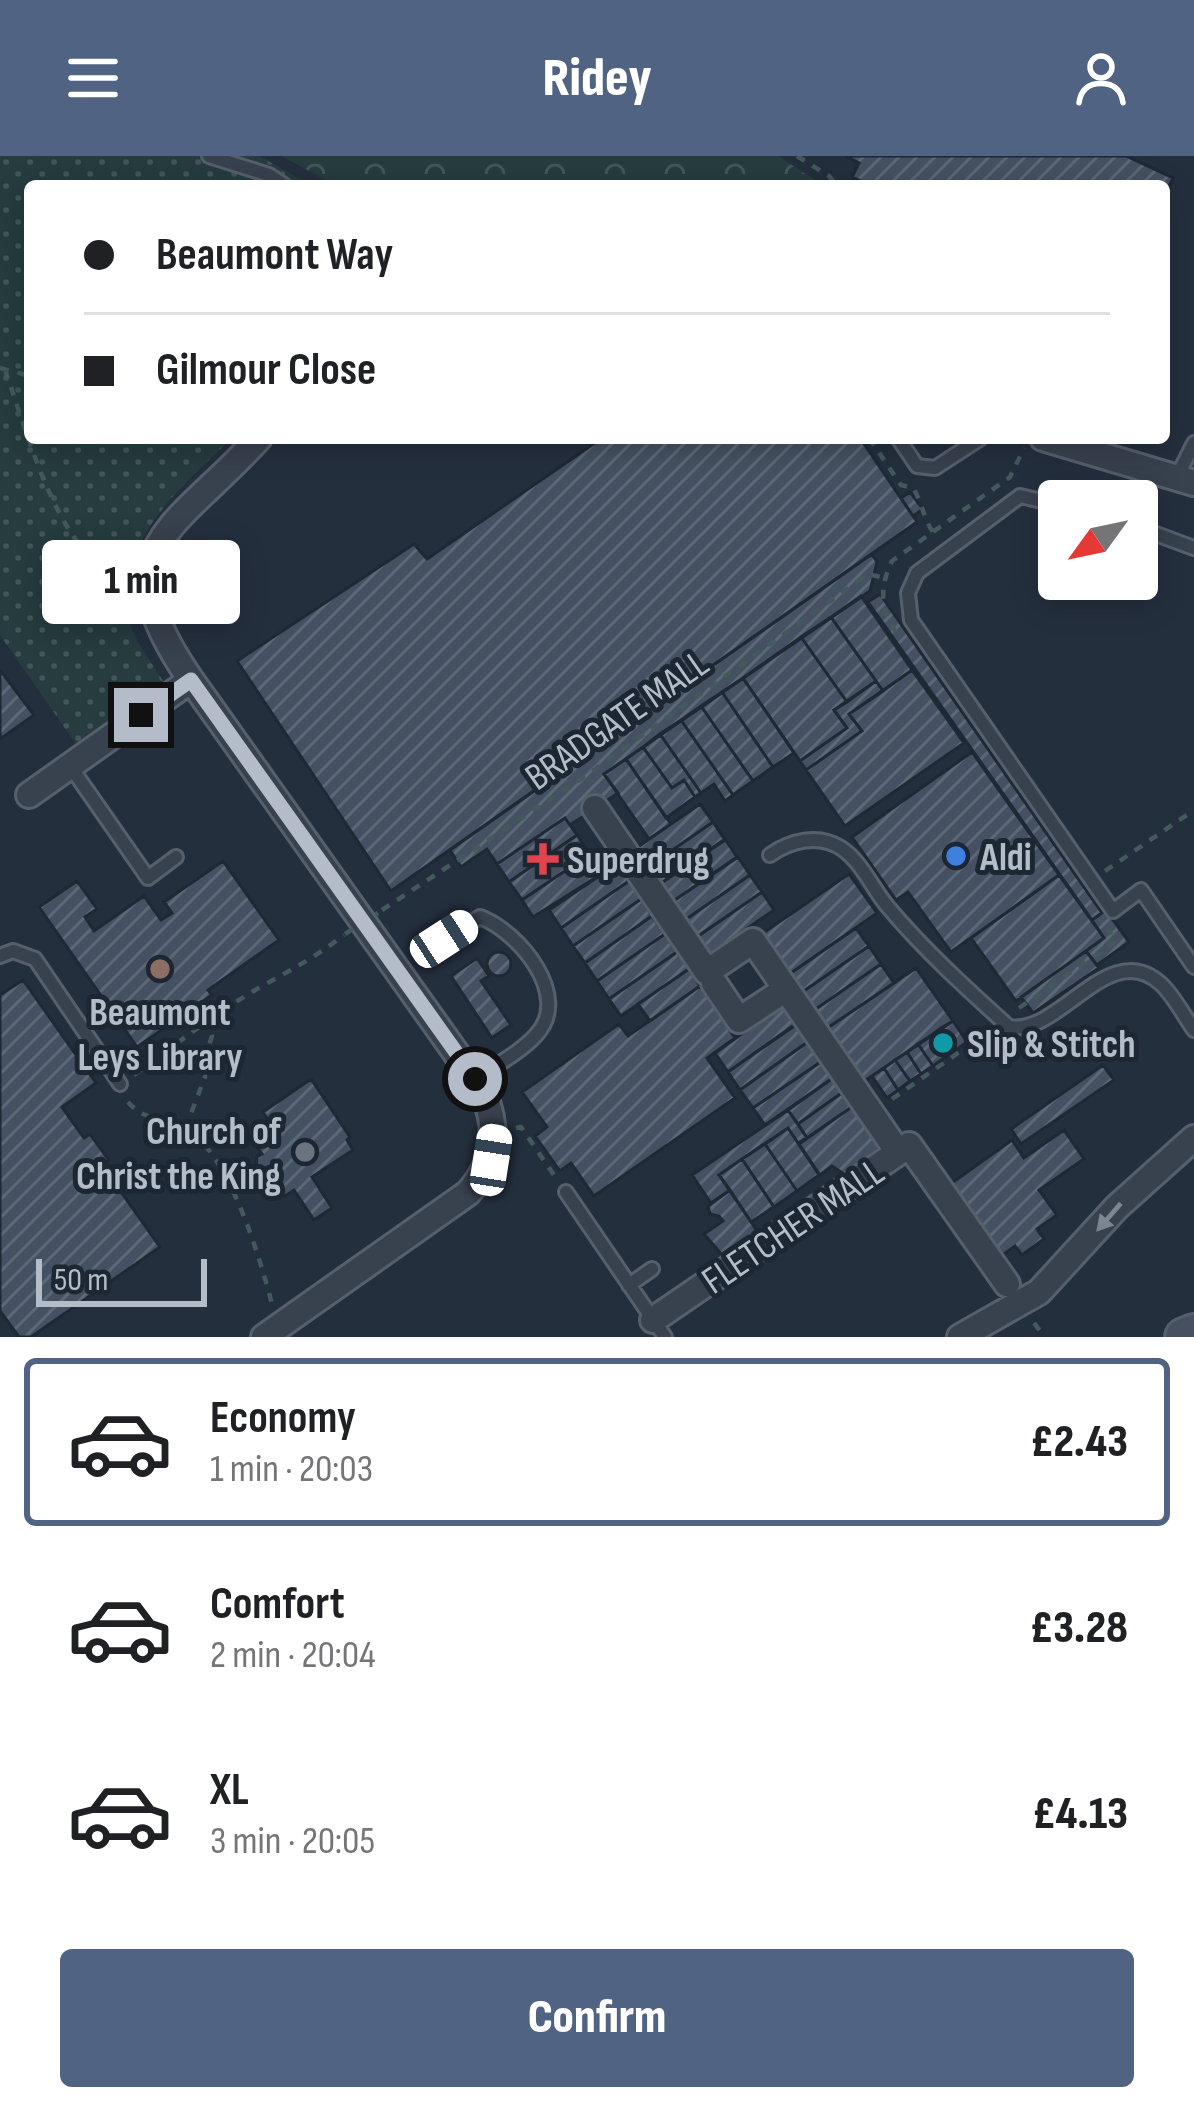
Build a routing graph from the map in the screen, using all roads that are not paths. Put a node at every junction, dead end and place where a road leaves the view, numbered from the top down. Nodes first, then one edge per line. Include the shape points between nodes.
1 (208, 156) edge
2 (276, 180) edge
3 (1194, 442) edge
4 (253, 444) edge
5 (902, 444) edge
6 (972, 444) edge
7 (1063, 444) edge
8 (1186, 480) edge
9 (1038, 500) edge
10 (1158, 535) edge
11 (1194, 548) edge
12 (191, 680) junction
13 (70, 766) junction
14 (29, 795) dead end
15 (595, 808) dead end
16 (770, 855) dead end
17 (176, 857) dead end
18 (444, 939) dead end
19 (0, 956) edge
20 (1194, 967) edge
21 (714, 982) dead end
22 (786, 989) junction
23 (1194, 1030) edge
24 (475, 1079) junction
25 (120, 1084) road end
26 (1194, 1138) edge
27 (898, 1152) junction
28 (566, 1192) road end
29 (652, 1269) dead end
30 (1007, 1283) dead end
31 (629, 1285) junction
32 (659, 1329) edge
33 (271, 1332) edge
34 (1194, 1333) edge
35 (960, 1337) edge
36 (1184, 1337) edge

1 - 2 lane
3 - 8 lane
4 - 12 street via 167,527 149,568 157,625
5 - 6 lane via 917,466 935,468
7 - 8 street
9 - 20 lane via 1020,496 917,573 908,593 911,620 1112,910 1141,890
10 - 11 lane
12 - 13 street
12 - 24 street
13 - 14 street
13 - 17 lane via 148,878
15 - 22 street, FLETCHER MALL via 707,971 753,941
16 - 23 lane via 789,842 838,846 888,908 1009,1027 1033,1027 1125,971 1161,984
18 - 24 lane via 480,917 495,923 546,989 548,1016 536,1035
19 - 25 lane via 13,951 35,959
21 - 22 street via 739,1020
22 - 27 street, FLETCHER MALL
24 - 33 street via 495,1135 491,1160 468,1193
26 -> 35 street via 1039,1292
27 - 30 street, FLETCHER MALL via 909,1145
27 - 32 street, FLETCHER MALL
28 - 31 lane
29 - 31 lane
31 - 32 lane
34 - 36 street

